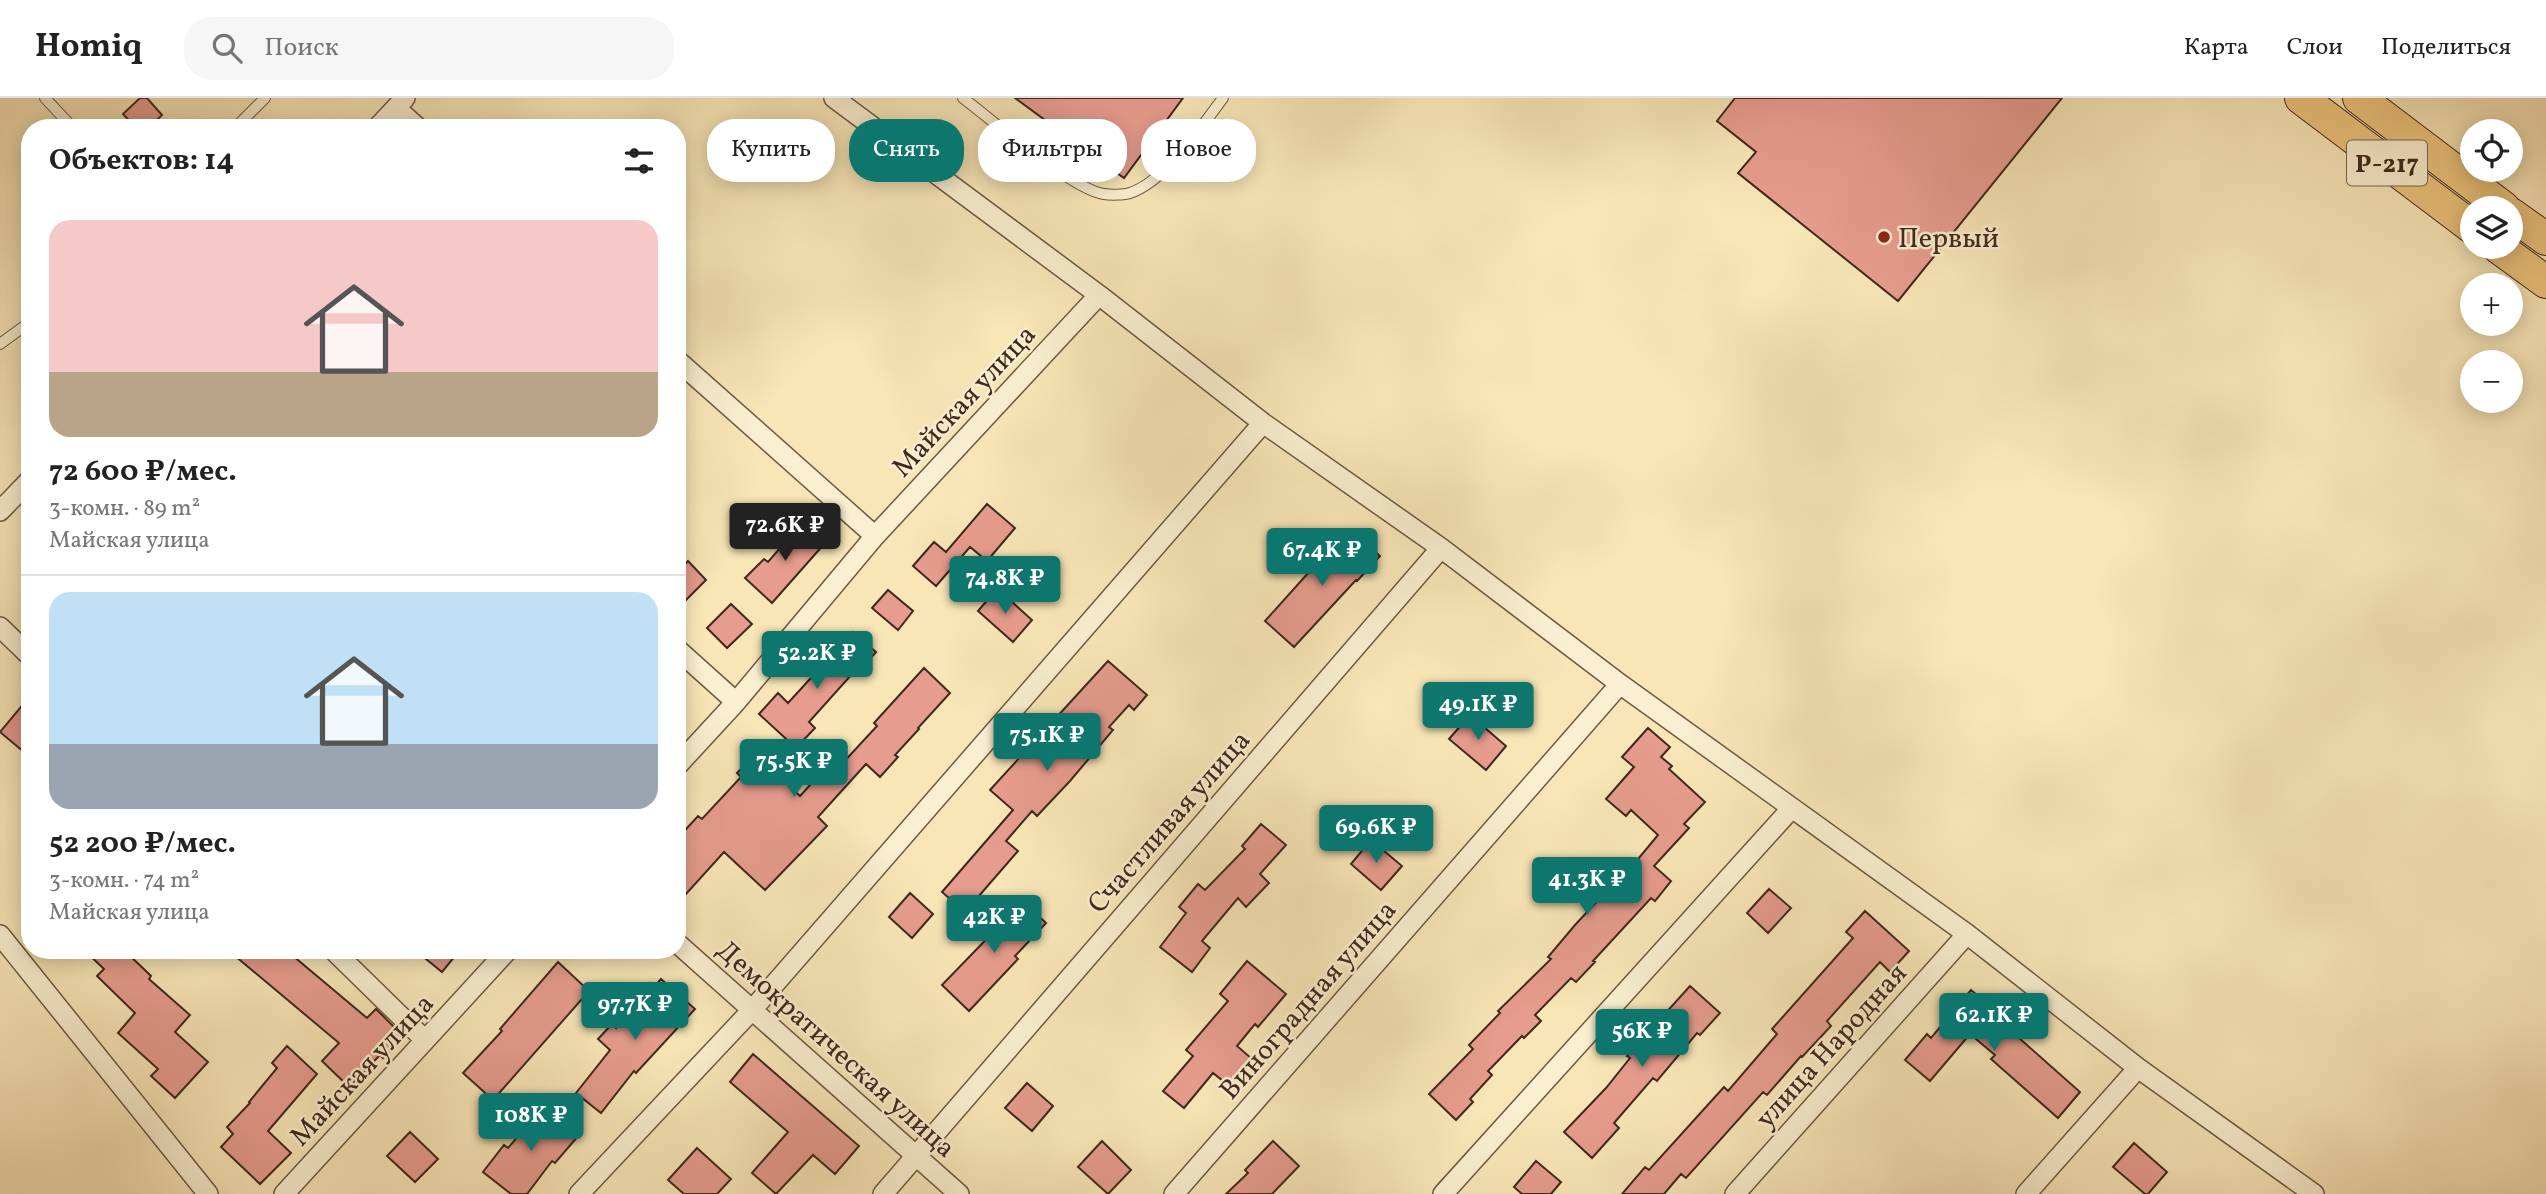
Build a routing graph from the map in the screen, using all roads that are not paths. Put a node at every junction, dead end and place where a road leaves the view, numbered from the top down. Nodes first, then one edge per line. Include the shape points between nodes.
1 (45, 98) edge
2 (265, 98) edge
3 (834, 98) edge
4 (963, 98) edge
5 (1223, 98) edge
6 (2301, 98) edge
7 (2359, 98) edge
8 (400, 103) edge
9 (65, 119) edge
10 (244, 119) edge
11 (385, 119) edge
12 (412, 119) edge
13 (2488, 196) edge
14 (2460, 218) edge
15 (2523, 223) edge
16 (2546, 239) edge
17 (2514, 259) edge
18 (2546, 282) edge
19 (1099, 295) junction
20 (21, 329) edge
21 (0, 344) edge
22 (686, 368) edge
23 (1263, 423) junction
24 (21, 489) edge
25 (0, 511) edge
26 (875, 536) junction
27 (1441, 548) junction
28 (0, 627) edge
29 (21, 647) edge
30 (686, 657) edge
31 (1620, 684) junction
32 (736, 702) junction
33 (686, 756) edge
34 (1791, 809) junction
35 (1967, 934) junction
36 (0, 935) edge
37 (686, 951) edge
38 (342, 959) edge
39 (500, 959) edge
40 (752, 1010) junction
41 (425, 1040) junction
42 (2138, 1068) junction
43 (917, 1156) junction
44 (208, 1194) edge
45 (284, 1194) edge
46 (579, 1194) edge
47 (883, 1194) edge
48 (959, 1194) edge
49 (1174, 1194) edge
50 (1443, 1194) edge
51 (1735, 1194) edge
52 (2026, 1194) edge
53 (2314, 1194) edge

1 - 9 lane
2 - 10 lane
3 - 19 street
4 - 5 lane via 1076,183 1103,194 1130,193 1156,177 1184,150
6 - 14 main road, Р-217
7 - 13 main road, Р-217
8 - 11 street
8 - 12 street
15 - 16 main road
17 - 18 main road
19 - 23 street
19 - 26 street, Майская улица
20 - 21 lane
22 - 26 street
23 - 27 street
23 - 40 street
24 - 25 street
26 - 32 street, Майская улица
27 - 31 street
27 - 43 street, Счастливая улица
28 - 29 street
30 - 32 street
31 - 34 street
31 - 49 street, Виноградная улица
32 - 33 street, Майская улица
34 - 35 street
34 - 50 street
35 - 42 street
35 - 51 street, улица Народная
36 - 44 street
37 - 40 street, Демократическая улица
38 - 41 street
39 - 41 street, Майская улица
40 - 43 street, Демократическая улица
40 - 46 street
41 - 45 street, Майская улица
42 - 52 street
42 - 53 street
43 - 47 street, Счастливая улица
43 - 48 street, Демократическая улица

